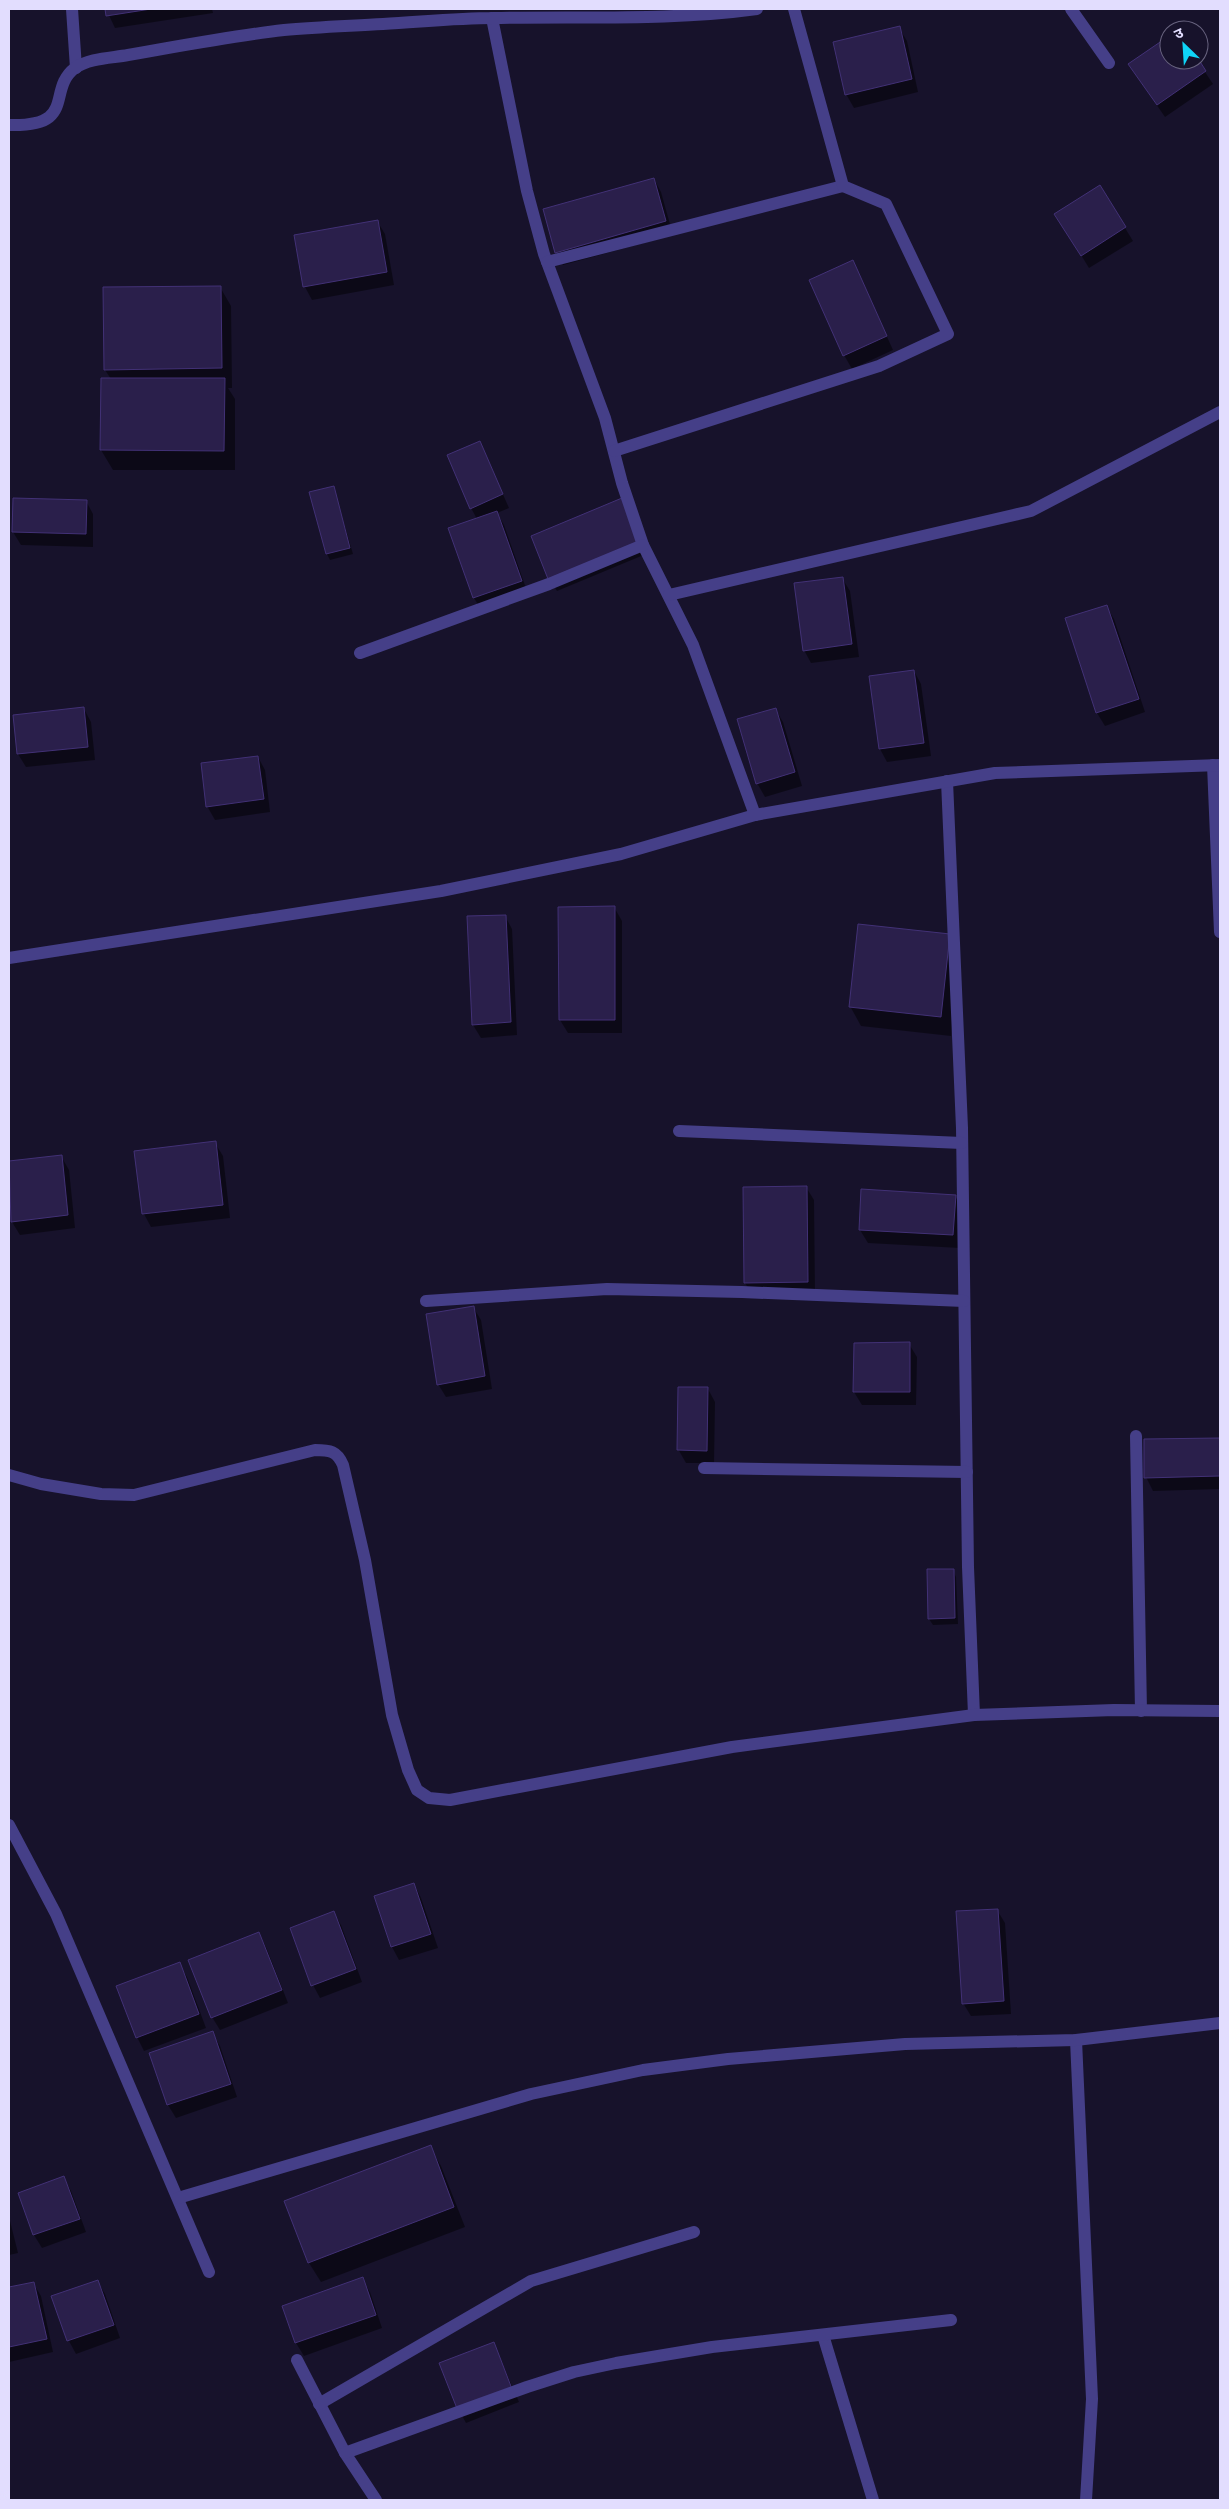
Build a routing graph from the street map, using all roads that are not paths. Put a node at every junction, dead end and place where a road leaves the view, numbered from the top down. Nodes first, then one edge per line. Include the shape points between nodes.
1 (72, 9) edge
2 (758, 9) edge
3 (794, 9) edge
4 (1071, 9) edge
5 (492, 18) junction
6 (1109, 63) dead end
7 (76, 68) junction
8 (9, 125) edge
9 (843, 186) junction
10 (547, 262) junction
11 (1220, 412) edge
12 (614, 451) junction
13 (643, 545) junction
14 (669, 595) junction
15 (360, 653) dead end
16 (1216, 765) edge
17 (947, 781) junction
18 (755, 815) junction
19 (1220, 932) edge
20 (9, 958) edge
21 (679, 1131) dead end
22 (962, 1142) junction
23 (426, 1301) dead end
24 (964, 1301) junction
25 (1136, 1436) dead end
26 (704, 1468) dead end
27 (967, 1472) junction
28 (9, 1475) edge
29 (1141, 1711) junction
30 (1220, 1711) edge
31 (974, 1715) junction
32 (9, 1825) edge
33 (1220, 2023) edge
34 (1076, 2040) junction
35 (178, 2198) junction
36 (694, 2232) dead end
37 (210, 2272) dead end
38 (951, 2320) dead end
39 (823, 2335) junction
40 (297, 2360) dead end
41 (319, 2404) junction
42 (345, 2453) junction
43 (376, 2500) edge
44 (873, 2500) edge
45 (1086, 2500) edge

1 - 7 street
2 - 5 street via 716,14 581,19
3 - 9 street
4 - 6 street
5 - 7 street via 285,30 94,61
5 - 10 street via 527,191
7 - 8 street via 66,77 53,115 43,121
9 - 10 street
9 - 12 street via 886,204 948,334 879,366
10 - 12 street via 590,374
11 - 14 street via 1031,511
12 - 13 street
13 - 14 street
13 - 15 street via 549,584
14 - 18 street via 693,645
16 - 17 street via 995,773
16 - 19 street
17 - 18 street
17 - 22 street
18 - 20 street via 621,854 441,891
21 - 22 street
22 - 24 street
23 - 24 street via 608,1290
24 - 27 street
25 - 29 street
26 - 27 street
27 - 31 street
28 - 31 street via 101,1494 134,1495 315,1450 330,1450 338,1455 365,1560 392,1715 408,1770 417,1790 429,1798 450,1800 732,1747
29 - 30 street
29 - 31 street
32 - 35 street via 56,1914
33 - 34 street
34 - 35 street via 905,2044 728,2059 644,2070 531,2094
34 - 45 street via 1092,2399
35 - 37 street
36 - 41 street via 531,2280
38 - 39 street
39 - 42 street via 712,2347 574,2372
39 - 44 street
40 - 41 street
41 - 42 street
42 - 43 street

